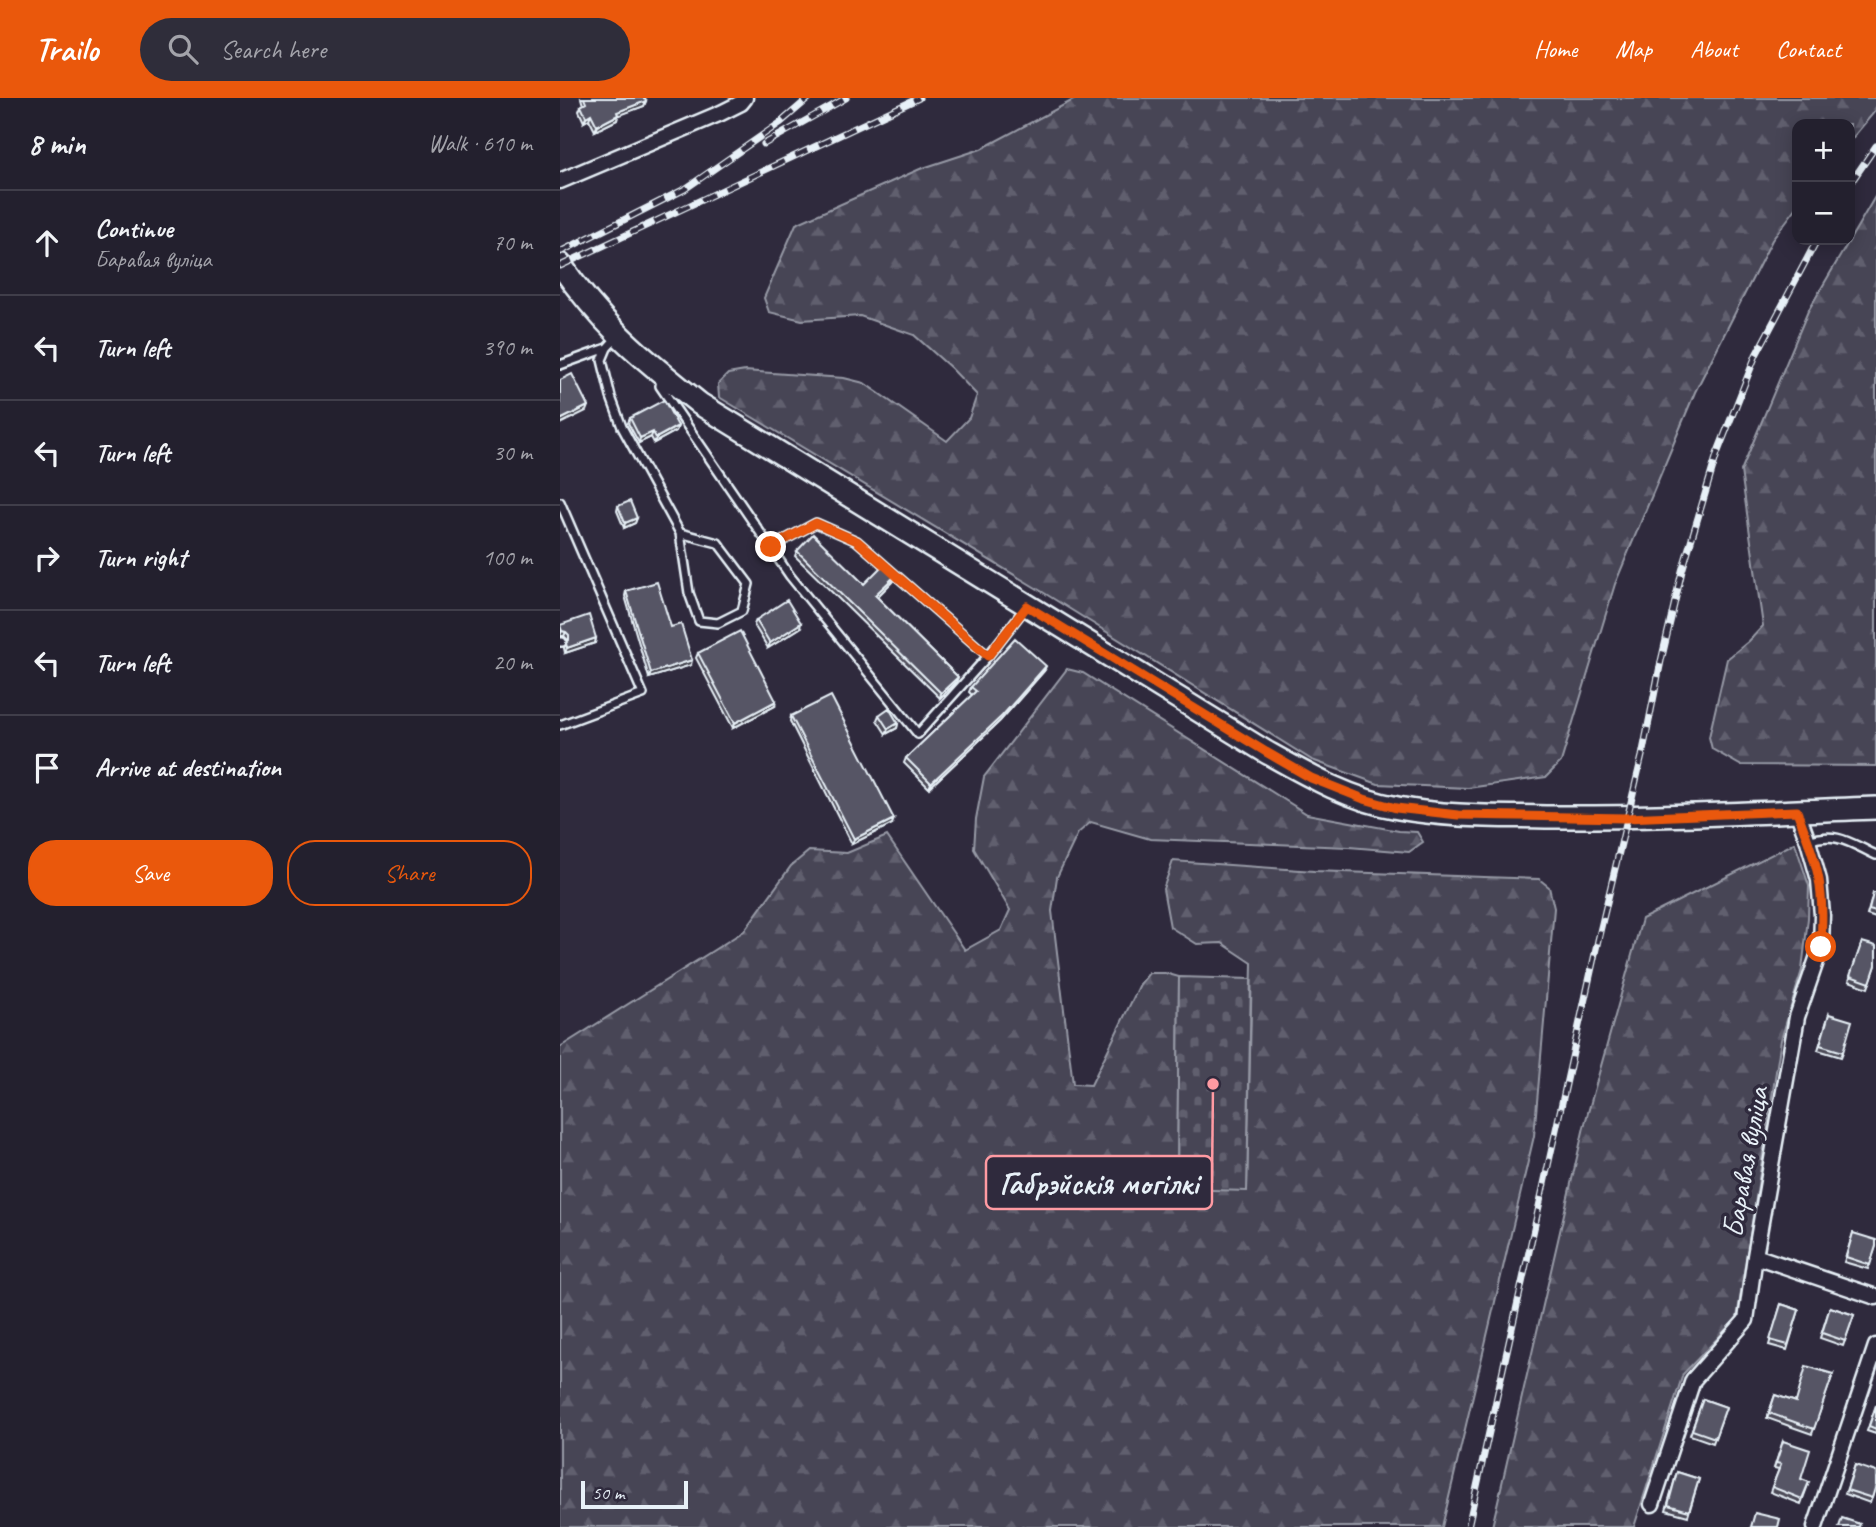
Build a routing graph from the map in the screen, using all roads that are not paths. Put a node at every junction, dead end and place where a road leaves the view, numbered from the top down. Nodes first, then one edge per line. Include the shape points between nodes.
1 (745, 98) edge
2 (560, 181) edge
3 (560, 264) edge
4 (613, 341) junction
5 (560, 365) edge
6 (662, 374) junction
7 (560, 502) edge
8 (680, 533) junction
9 (771, 547) junction
10 (1027, 606) junction
11 (988, 656) junction
12 (560, 725) edge
13 (1876, 808) edge
14 (1797, 811) junction
15 (1808, 841) junction
16 (1876, 855) edge
17 (1755, 1256) junction
18 (1876, 1297) edge
19 (1876, 1346) edge
20 (1652, 1504) dead end
21 (1815, 1527) edge

1 - 2 street via 721,113
3 - 4 main road
4 - 5 lane
4 - 6 main road
4 - 8 lane via 602,360 611,397 622,427
6 - 9 lane via 660,386
6 - 10 main road via 700,404
7 - 12 lane via 643,694
8 - 8 lane via 689,593 699,621 718,623 742,611 749,584 718,543
9 - 11 lane via 816,523 857,541
9 - 11 lane via 918,734
10 - 11 lane
10 - 14 main road via 1311,778 1386,805 1458,815 1536,817
13 - 14 main road
14 - 15 street, Баравая вуліца
15 - 16 lane via 1837,837
15 - 17 street, Баравая вуліца via 1819,880 1821,947 1797,1017
17 - 18 street
17 - 20 street, Баравая вуліца via 1746,1320 1693,1380
19 - 21 street

